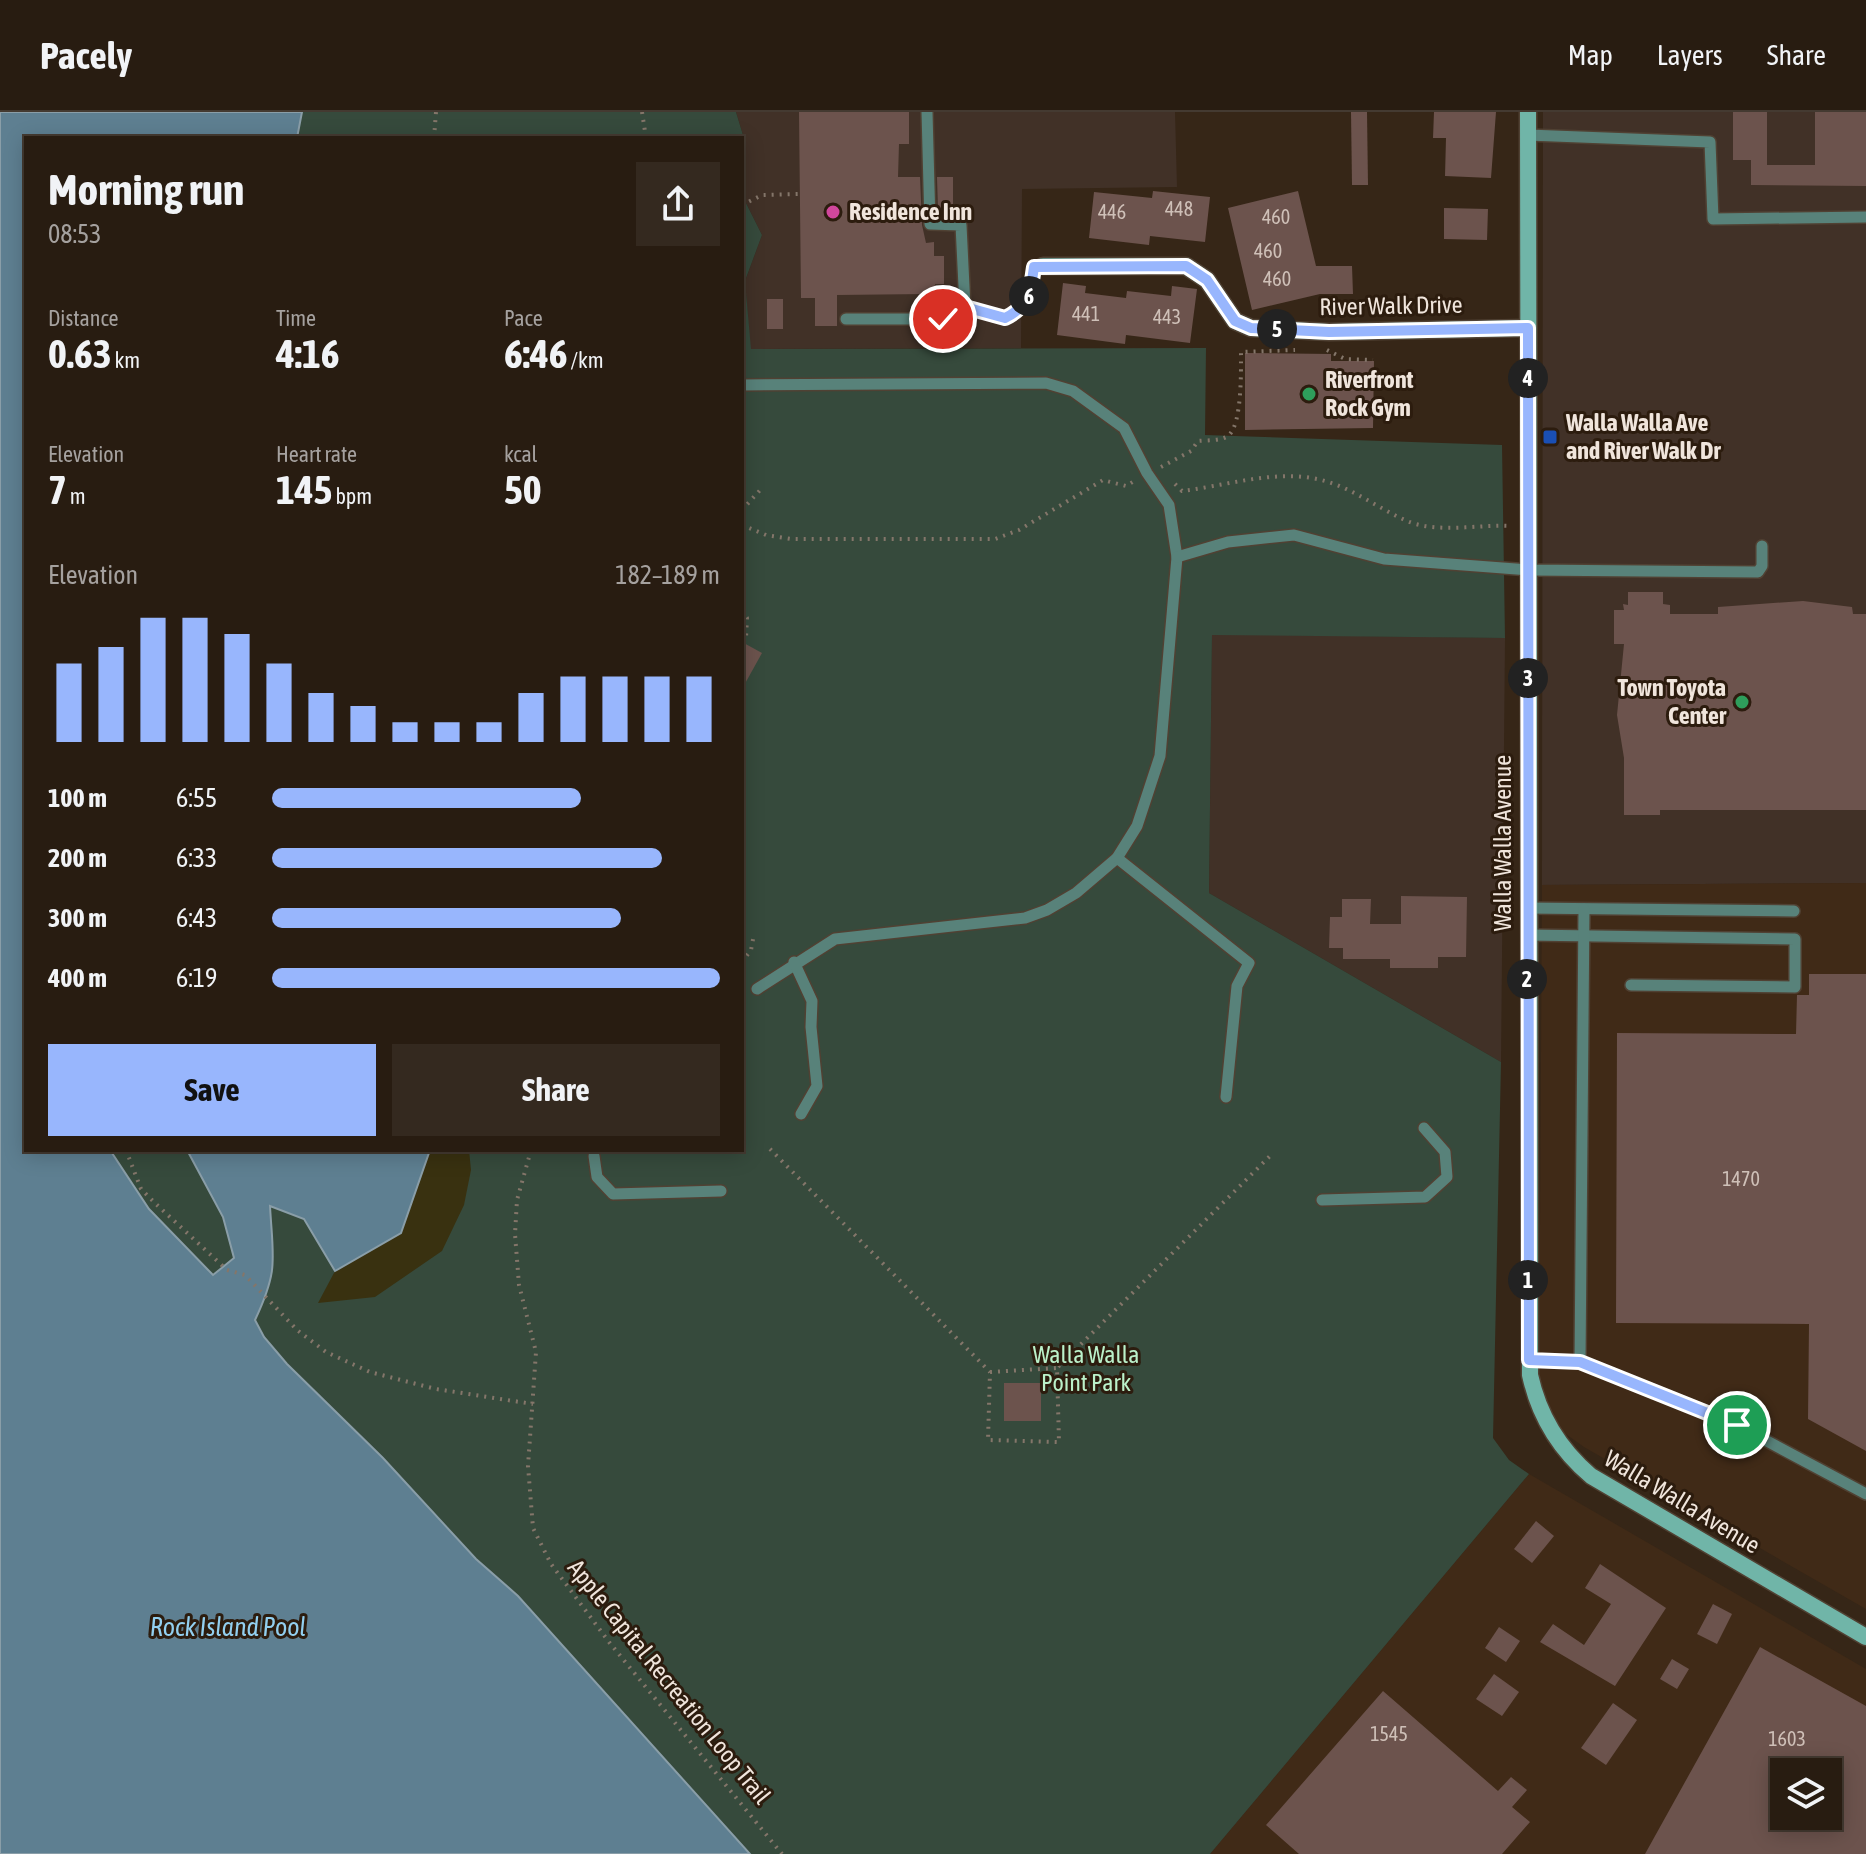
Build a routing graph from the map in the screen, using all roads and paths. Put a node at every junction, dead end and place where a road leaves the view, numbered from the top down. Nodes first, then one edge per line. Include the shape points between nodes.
1 (436, 112) edge
2 (642, 112) edge
3 (927, 112) edge
4 (1528, 112) edge
5 (1528, 135) junction
6 (434, 136) edge
7 (646, 136) edge
8 (800, 194) dead end
9 (744, 204) edge
10 (1866, 217) edge
11 (1043, 266) joint
12 (965, 307) junction
13 (846, 319) dead end
14 (1528, 328) junction
15 (1326, 349) dead end
16 (1298, 350) dead end
17 (1373, 360) dead end
18 (744, 385) edge
19 (1161, 467) junction
20 (1147, 473) junction
21 (1166, 474) dead end
22 (1171, 481) dead end
23 (762, 488) dead end
24 (744, 508) edge
25 (744, 526) edge
26 (1529, 527) junction
27 (1762, 546) dead end
28 (1177, 557) junction
29 (1529, 570) junction
30 (744, 614) edge
31 (746, 638) dead end
32 (1117, 858) junction
33 (1527, 908) junction
34 (1584, 909) junction
35 (1794, 911) dead end
36 (754, 934) dead end
37 (1527, 935) junction
38 (1584, 936) junction
39 (744, 959) edge
40 (794, 962) junction
41 (1631, 985) dead end
42 (757, 989) dead end
43 (1226, 1097) dead end
44 (801, 1114) dead end
45 (1424, 1128) dead end
46 (770, 1149) dead end
47 (127, 1152) edge
48 (530, 1152) edge
49 (1272, 1154) dead end
50 (594, 1156) dead end
51 (721, 1191) dead end
52 (1322, 1200) dead end
53 (1529, 1360) junction
54 (1580, 1362) junction
55 (1057, 1368) junction
56 (990, 1372) junction
57 (533, 1404) junction
58 (1866, 1494) edge
59 (1866, 1637) edge
60 (782, 1854) edge

1 - 6 path
2 - 7 path
3 - 12 lane via 930,224 961,225
4 - 5 street, Walla Walla Avenue
5 - 10 lane via 1710,142 1713,219
5 - 14 street, Walla Walla Avenue
8 - 9 path via 762,195
11 - 12 lane via 1034,267 1030,295 1018,312 1005,318
11 - 14 street, River Walk Drive via 1186,266 1207,280 1235,321 1251,328
12 - 13 lane via 943,319
14 - 26 street, Walla Walla Avenue
15 - 17 path via 1345,359
16 - 19 path via 1241,352 1241,402 1232,432 1227,438 1198,441 1191,451
18 - 20 lane via 1046,383 1073,391 1124,428
19 - 20 path
19 - 21 path
20 - 25 path via 1126,486 1103,480 995,539 791,539
20 - 28 lane via 1169,505
22 - 26 path via 1182,491 1310,478 1342,486 1409,522
23 - 24 path
26 - 29 street, Walla Walla Avenue
27 - 29 lane via 1758,572
28 - 29 lane via 1228,542 1294,535 1384,559
28 - 32 lane via 1160,756 1137,826
29 - 33 street, Walla Walla Avenue
30 - 31 path
32 - 40 lane via 1076,893 1036,914 835,939
32 - 43 lane via 1249,963 1237,986
33 - 34 lane
33 - 37 street, Walla Walla Avenue
34 - 35 lane
34 - 38 lane
36 - 39 path
37 - 38 lane
37 - 53 street, Walla Walla Avenue
38 - 41 lane via 1795,939 1795,987
38 - 54 lane
40 - 42 lane
40 - 44 lane via 812,1001 817,1086
45 - 52 lane via 1445,1152 1447,1177 1425,1197
46 - 56 path
47 - 57 path via 141,1189 227,1270 245,1275 326,1352 370,1372 436,1389
48 - 57 path, Apple Capital Recreation Loop Trail via 517,1200 515,1234 519,1285 536,1352
49 - 55 path
50 - 51 lane via 597,1177 613,1194
53 - 54 lane
53 - 59 street, Walla Walla Avenue via 1547,1424 1591,1476
54 - 58 lane via 1737,1425
55 - 56 path
55 - 56 path via 1059,1442 988,1440
57 - 60 path, Apple Capital Recreation Loop Trail via 528,1466 533,1528 551,1564

